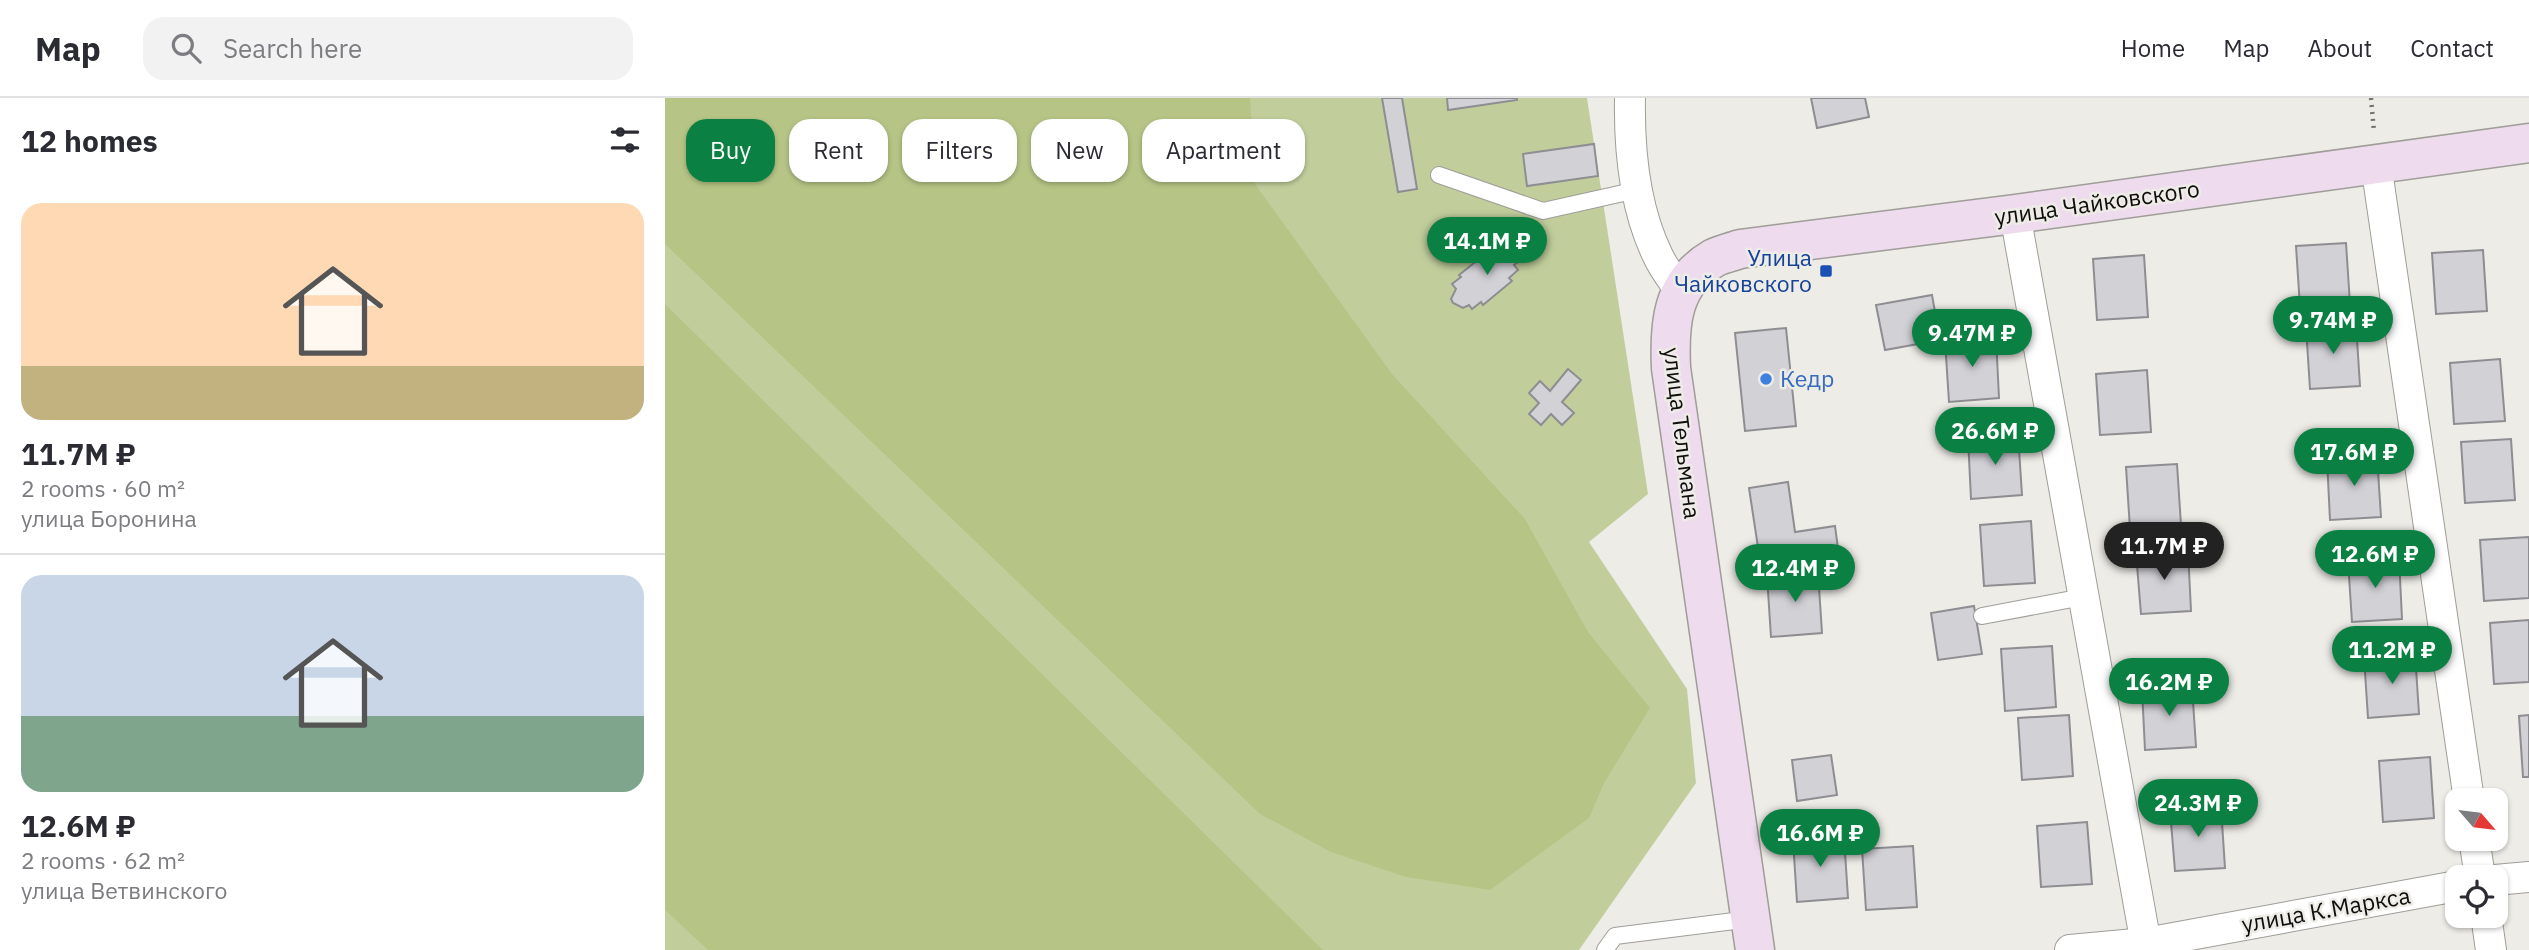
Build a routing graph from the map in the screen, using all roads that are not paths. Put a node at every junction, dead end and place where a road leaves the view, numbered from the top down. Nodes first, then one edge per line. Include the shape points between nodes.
1 (1630, 98) edge
2 (2529, 143) edge
3 (2376, 164) junction
4 (1439, 175) dead end
5 (1637, 190) junction
6 (2015, 214) junction
7 (1681, 292) junction
8 (2083, 597) junction
9 (1982, 616) dead end
10 (2467, 788) edge
11 (2529, 877) edge
12 (2508, 879) edge
13 (2445, 888) edge
14 (2488, 928) edge
15 (1753, 935) edge
16 (2146, 947) edge
17 (1605, 950) edge
18 (2070, 950) edge
19 (2491, 950) edge

1 - 5 street via 1629,143
2 - 3 street, улица Чайковского
3 - 6 street, улица Чайковского
3 - 10 street
4 - 5 lane via 1543,211
5 - 7 street via 1658,257
6 - 7 street, улица Чайковского via 1740,249 1714,258
6 - 8 street
7 - 15 street, улица Тельмана via 1669,331 1671,368
8 - 9 lane
8 - 16 street
11 - 12 street
13 - 16 street, улица К.Маркса
14 - 19 street
15 - 17 lane via 1615,936
16 - 18 street, улица К.Маркса

